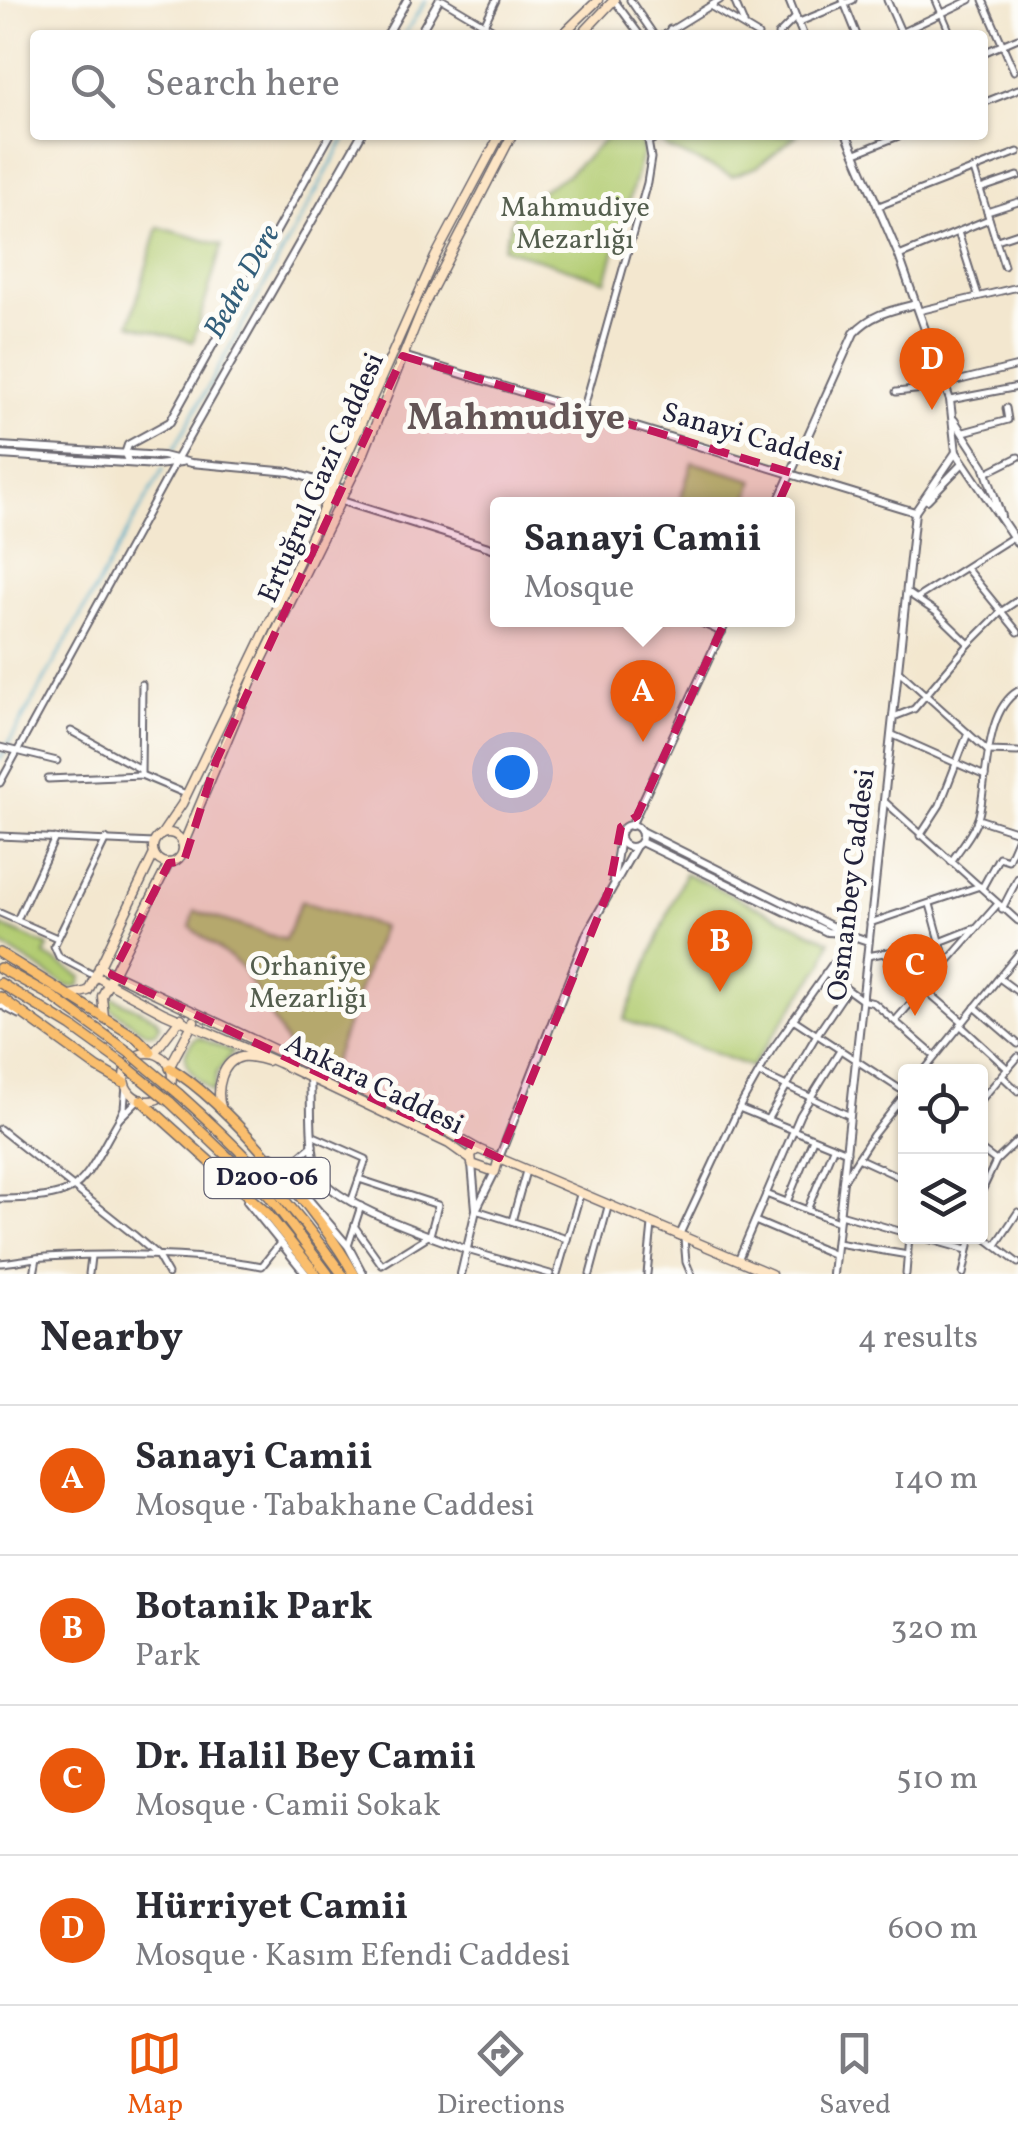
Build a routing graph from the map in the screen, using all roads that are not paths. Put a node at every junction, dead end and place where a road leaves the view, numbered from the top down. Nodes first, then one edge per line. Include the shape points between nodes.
1 (407, 0) edge
2 (441, 0) edge
3 (496, 0) edge
4 (598, 0) edge
5 (614, 0) edge
6 (630, 0) edge
7 (720, 0) edge
8 (734, 0) edge
9 (789, 0) edge
10 (853, 0) edge
11 (886, 0) edge
12 (936, 0) edge
13 (970, 0) edge
14 (983, 0) edge
15 (844, 2) edge
16 (710, 6) junction
17 (941, 14) junction
18 (796, 20) junction
19 (484, 25) junction
20 (746, 26) junction
21 (670, 29) edge
22 (390, 30) edge
23 (422, 30) edge
24 (493, 30) edge
25 (567, 30) edge
26 (587, 30) edge
27 (636, 30) edge
28 (651, 30) edge
29 (751, 30) edge
30 (784, 30) edge
31 (800, 30) edge
32 (854, 30) edge
33 (898, 30) edge
34 (908, 30) edge
35 (949, 30) edge
36 (1018, 38) edge
37 (1002, 44) junction
38 (988, 51) edge
39 (1014, 71) dead end
40 (1018, 89) edge
41 (988, 101) edge
42 (327, 140) edge
43 (359, 140) edge
44 (497, 140) edge
45 (509, 140) edge
46 (648, 140) edge
47 (850, 140) edge
48 (888, 140) edge
49 (1018, 152) edge
50 (856, 153) junction
51 (974, 170) junction
52 (1018, 176) edge
53 (980, 189) junction
54 (1018, 202) edge
55 (880, 206) junction
56 (988, 215) junction
57 (958, 232) junction
58 (1018, 233) edge
59 (996, 241) junction
60 (899, 256) junction
61 (1004, 266) dead end
62 (1018, 287) edge
63 (978, 295) junction
64 (917, 308) junction
65 (393, 352) junction
66 (403, 356) junction
67 (1018, 366) edge
68 (944, 384) junction
69 (1018, 386) edge
70 (896, 392) dead end
71 (950, 400) junction
72 (1006, 408) dead end
73 (583, 411) junction
74 (954, 419) junction
75 (964, 432) junction
76 (970, 440) junction
77 (0, 446) edge
78 (956, 452) junction
79 (126, 454) junction
80 (978, 454) junction
81 (0, 455) edge
82 (1018, 458) edge
83 (178, 461) junction
84 (129, 463) junction
85 (962, 464) junction
86 (792, 473) junction
87 (986, 473) junction
88 (334, 484) junction
89 (346, 490) junction
90 (329, 497) junction
91 (781, 497) edge
92 (340, 502) junction
93 (916, 512) junction
94 (1006, 527) junction
95 (1015, 540) edge
96 (490, 548) edge
97 (966, 568) junction
98 (908, 593) junction
99 (916, 598) junction
100 (1018, 600) edge
101 (1002, 611) junction
102 (711, 627) edge
103 (724, 627) edge
104 (722, 632) junction
105 (1018, 632) edge
106 (969, 644) junction
107 (900, 672) junction
108 (142, 684) dead end
109 (1018, 691) edge
110 (926, 696) junction
111 (896, 716) junction
112 (71, 731) dead end
113 (968, 733) junction
114 (893, 735) junction
115 (0, 747) edge
116 (988, 751) junction
117 (13, 752) junction
118 (1018, 752) edge
119 (57, 761) dead end
120 (954, 763) junction
121 (140, 772) junction
122 (985, 776) junction
123 (48, 779) dead end
124 (0, 783) edge
125 (186, 794) junction
126 (884, 801) junction
127 (978, 820) junction
128 (632, 826) junction
129 (640, 831) junction
130 (1018, 834) edge
131 (161, 835) junction
132 (620, 836) junction
133 (920, 836) junction
134 (0, 837) edge
135 (54, 838) junction
136 (106, 839) junction
137 (154, 843) junction
138 (638, 844) junction
139 (183, 845) junction
140 (154, 854) junction
141 (950, 862) junction
142 (168, 863) junction
143 (1018, 878) edge
144 (751, 884) junction
145 (981, 887) junction
146 (609, 890) junction
147 (747, 893) junction
148 (930, 904) junction
149 (999, 907) junction
150 (0, 913) edge
151 (17, 920) junction
152 (1018, 921) edge
153 (870, 923) junction
154 (976, 928) junction
155 (850, 934) junction
156 (57, 938) junction
157 (868, 941) junction
158 (940, 942) junction
159 (0, 952) edge
160 (883, 953) junction
161 (1018, 954) edge
162 (867, 956) junction
163 (946, 963) junction
164 (0, 968) edge
165 (97, 971) junction
166 (825, 973) junction
167 (999, 978) junction
168 (110, 980) junction
169 (0, 984) edge
170 (924, 988) junction
171 (848, 990) junction
172 (1018, 992) edge
173 (70, 995) junction
174 (0, 997) edge
175 (862, 1000) junction
176 (0, 1005) edge
177 (975, 1008) junction
178 (185, 1009) junction
179 (197, 1015) junction
180 (104, 1017) junction
181 (793, 1019) junction
182 (180, 1020) junction
183 (896, 1021) junction
184 (962, 1023) junction
185 (192, 1025) junction
186 (50, 1031) junction
187 (816, 1036) junction
188 (1018, 1044) edge
189 (839, 1052) junction
190 (152, 1053) junction
191 (935, 1056) junction
192 (1018, 1057) edge
193 (855, 1058) junction
194 (280, 1063) junction
195 (929, 1064) edge
196 (170, 1067) junction
197 (1008, 1069) junction
198 (759, 1073) junction
199 (1002, 1076) junction
200 (310, 1078) junction
201 (125, 1084) junction
202 (784, 1087) junction
203 (898, 1088) edge
204 (1018, 1091) edge
205 (988, 1092) edge
206 (175, 1098) junction
207 (809, 1098) junction
208 (140, 1100) junction
209 (898, 1104) edge
210 (740, 1108) junction
211 (850, 1116) junction
212 (119, 1119) junction
213 (229, 1119) junction
214 (767, 1120) junction
215 (0, 1128) edge
216 (240, 1130) junction
217 (793, 1131) junction
218 (813, 1139) junction
219 (314, 1140) junction
220 (1018, 1140) edge
221 (833, 1147) junction
222 (478, 1149) junction
223 (847, 1152) junction
224 (987, 1154) edge
225 (499, 1158) junction
226 (858, 1158) junction
227 (471, 1161) junction
228 (996, 1161) junction
229 (317, 1165) junction
230 (284, 1169) junction
231 (526, 1170) junction
232 (495, 1172) junction
233 (224, 1173) junction
234 (898, 1176) edge
235 (988, 1177) edge
236 (359, 1179) junction
237 (844, 1180) junction
238 (298, 1184) junction
239 (75, 1189) junction
240 (766, 1194) junction
241 (580, 1195) junction
242 (0, 1199) edge
243 (351, 1202) junction
244 (787, 1202) junction
245 (361, 1206) junction
246 (608, 1206) junction
247 (476, 1210) junction
248 (807, 1210) junction
249 (1018, 1212) edge
250 (839, 1218) junction
251 (512, 1221) junction
252 (754, 1221) junction
253 (652, 1225) junction
254 (354, 1226) junction
255 (898, 1233) edge
256 (430, 1235) junction
257 (682, 1237) junction
258 (568, 1239) junction
259 (988, 1240) edge
260 (282, 1241) junction
261 (836, 1243) junction
262 (909, 1244) edge
263 (943, 1244) edge
264 (969, 1244) edge
265 (996, 1245) junction
266 (348, 1246) junction
267 (467, 1250) junction
268 (967, 1250) junction
269 (908, 1254) junction
270 (157, 1256) junction
271 (91, 1257) junction
272 (36, 1258) junction
273 (1017, 1259) edge
274 (738, 1260) junction
275 (0, 1263) edge
276 (382, 1265) junction
277 (262, 1266) junction
278 (836, 1269) edge
279 (34, 1274) edge
280 (89, 1274) edge
281 (168, 1274) edge
282 (257, 1274) edge
283 (306, 1274) edge
284 (316, 1274) edge
285 (328, 1274) edge
286 (342, 1274) edge
287 (354, 1274) edge
288 (364, 1274) edge
289 (379, 1274) edge
290 (461, 1274) edge
291 (550, 1274) edge
292 (590, 1274) edge
293 (647, 1274) edge
294 (690, 1274) edge
295 (771, 1274) edge
296 (906, 1274) edge
297 (963, 1274) edge

1 - 22 street
2 - 19 street
2 - 23 street
3 - 19 street
4 - 25 main road
5 - 26 main road
5 - 27 street
6 - 28 street
7 - 16 street
8 - 20 street
9 - 18 street
10 - 15 street
11 - 33 street
12 - 17 street
13 - 17 street
14 - 37 street
15 - 18 street
15 - 32 street
16 - 20 street
16 - 21 street
17 - 34 street
17 - 35 street
18 - 30 street
18 - 31 street
19 - 24 street
20 - 29 street
36 - 37 street
37 - 38 street
37 - 39 street
40 - 41 street
42 - 79 street via 170,422 128,444
43 - 83 street
44 - 65 main road, Ertuğrul Gazi Caddesi
45 - 66 main road, Ertuğrul Gazi Caddesi
46 - 73 street via 647,182
47 - 50 street
48 - 50 street
49 - 51 street
50 - 55 street
51 - 53 street
51 - 55 street
52 - 53 street
53 - 56 street
54 - 56 street
55 - 60 street
56 - 57 street
56 - 59 street
57 - 60 street
57 - 63 street
58 - 59 street
59 - 61 street
60 - 64 street
62 - 63 street
63 - 64 street
64 - 68 street
64 - 86 street via 882,313 854,332
65 - 66 main road
65 - 88 main road, Ertuğrul Gazi Caddesi
66 - 73 street, Sanayi Caddesi
66 - 89 main road, Ertuğrul Gazi Caddesi
67 - 68 street
68 - 70 street
68 - 71 street
69 - 71 street
71 - 74 street
72 - 75 street via 1008,420
73 - 86 street, Sanayi Caddesi
74 - 75 street
74 - 78 street
75 - 76 street
76 - 78 street
76 - 80 street
77 - 79 street
78 - 85 street
78 - 93 street, Osmanbey Caddesi
79 - 83 street
79 - 84 street
80 - 85 street
80 - 87 street
81 - 84 street
82 - 87 street
83 - 84 street
83 - 88 street via 290,472
83 - 117 street
85 - 93 street
85 - 94 street
86 - 91 street
86 - 93 street, Sanayi Caddesi
87 - 94 street
88 - 89 street
88 - 90 main road, Ertuğrul Gazi Caddesi
89 - 92 main road, Ertuğrul Gazi Caddesi
90 - 92 street
90 - 125 main road, Ertuğrul Gazi Caddesi
92 - 96 street
92 - 139 main road, Ertuğrul Gazi Caddesi via 254,676
93 - 98 street, Osmanbey Caddesi
94 - 95 street
95 - 97 street
97 - 99 street
97 - 101 street
98 - 99 street
98 - 107 street, Osmanbey Caddesi
99 - 106 street
100 - 101 street
101 - 105 street
101 - 106 street
102 - 104 street
103 - 104 street
104 - 128 street
106 - 110 street
107 - 110 street
107 - 111 street, Osmanbey Caddesi
108 - 121 street
109 - 116 street via 1001,708
110 - 111 street via 909,714
110 - 113 street
111 - 114 street, Osmanbey Caddesi
112 - 121 street
113 - 116 street
113 - 120 street
114 - 120 street
114 - 126 street, Osmanbey Caddesi
115 - 117 street
116 - 118 street
116 - 122 street
117 - 119 street
117 - 124 street
120 - 122 street
120 - 133 street via 940,806
121 - 123 street
121 - 125 street
122 - 127 street
125 - 131 main road, Ertuğrul Gazi Caddesi
126 - 133 street
126 - 153 street, Osmanbey Caddesi
127 - 130 street
127 - 141 street
128 - 129 street
128 - 132 street
129 - 138 street
129 - 144 street
130 - 145 street via 1008,860 999,856
131 - 137 main road
131 - 139 main road via 174,834
132 - 138 street via 625,845
132 - 146 street
133 - 141 street
134 - 135 street
135 - 136 street
135 - 151 street
136 - 137 street
136 - 156 street
137 - 140 main road
138 - 146 street
138 - 147 street
139 - 142 main road via 180,858
140 - 142 main road
140 - 165 main road
141 - 145 street
142 - 168 main road
143 - 149 street
144 - 147 street
144 - 155 street
145 - 148 street
145 - 149 street
146 - 225 street
147 - 155 street via 827,932
148 - 153 street
148 - 158 street
149 - 152 street
149 - 154 street
150 - 151 street
151 - 156 street
153 - 157 street, Osmanbey Caddesi
154 - 158 street
154 - 163 street
155 - 157 street
155 - 166 street
156 - 165 street via 59,958
157 - 162 street, Osmanbey Caddesi
158 - 160 street
158 - 163 street
159 - 173 highway
160 - 162 street
160 - 170 street
161 - 167 street
162 - 175 street, Osmanbey Caddesi
163 - 170 street
164 - 206 highway, D200-06, bridge via 130,1053
165 - 168 main road, Ankara Caddesi
165 - 173 main road via 88,990
166 - 171 street
166 - 181 street
167 - 172 street
167 - 177 street
168 - 178 main road, Ankara Caddesi
168 - 180 main road via 102,996
168 - 182 main road, Ankara Caddesi
169 - 206 highway, D200-06, bridge
170 - 183 street
170 - 184 street
171 - 175 street
171 - 187 street
173 - 180 highway
174 - 186 highway
175 - 183 street
175 - 193 street, Osmanbey Caddesi
176 - 186 street
177 - 184 street
177 - 188 street
178 - 179 main road, Ankara Caddesi
178 - 182 main road
179 - 185 main road
179 - 222 main road, Ankara Caddesi
180 - 190 highway
181 - 187 street
181 - 198 street
182 - 185 main road, Ankara Caddesi
182 - 190 main road
183 - 191 street
184 - 191 street
184 - 197 street
185 - 194 main road, Ankara Caddesi
185 - 196 main road
186 - 201 highway
187 - 189 street
187 - 202 street
189 - 193 street
189 - 207 street
190 - 196 main road
190 - 201 main road via 129,1061
191 - 195 street
192 - 197 street
193 - 203 street
193 - 211 street, Osmanbey Caddesi
194 - 200 main road, Ankara Caddesi
194 - 213 main road via 239,1057 231,1062 218,1090
196 - 208 main road via 172,1082 164,1095
196 - 213 highway
197 - 199 street
198 - 202 street
198 - 210 street
199 - 204 street
199 - 205 street
200 - 219 street
200 - 227 main road, Ankara Caddesi via 449,1144
201 - 208 main road
201 - 212 street
202 - 207 street
202 - 214 street
206 - 285 highway, D200-06 via 270,1196
206 - 286 highway, D200-06 via 243,1151
207 - 211 street
207 - 217 street
208 - 212 street
208 - 233 highway
209 - 226 street
210 - 214 street
210 - 257 street
211 - 223 street, Osmanbey Caddesi
212 - 239 street
213 - 216 highway
214 - 217 street
215 - 239 street
216 - 230 street
216 - 287 highway via 324,1226
217 - 218 street
217 - 240 street
218 - 221 street
218 - 244 street
219 - 229 street
219 - 230 street
219 - 236 street via 366,1159
220 - 228 street
221 - 223 street
221 - 248 street
222 - 225 main road, Ankara Caddesi
222 - 227 main road
223 - 237 street, Osmanbey Caddesi
224 - 228 street
225 - 231 main road, Ankara Caddesi
225 - 232 main road
226 - 234 street
226 - 237 street
227 - 232 main road, Ankara Caddesi
227 - 247 street
228 - 235 street
229 - 238 street
229 - 243 street via 320,1177
230 - 238 street
231 - 232 main road
231 - 241 main road
231 - 251 street
232 - 247 street
233 - 260 street
233 - 284 highway
236 - 243 street
236 - 256 street via 438,1205
237 - 250 street, Osmanbey Caddesi
238 - 266 street
239 - 242 street via 49,1198
239 - 270 street
240 - 244 street
240 - 252 street
241 - 246 main road
241 - 258 street
243 - 245 street
244 - 248 street
245 - 254 street
245 - 256 street
246 - 253 main road
246 - 292 street
247 - 251 street
247 - 267 street
248 - 250 street
249 - 265 street
250 - 255 street
250 - 261 street, Osmanbey Caddesi
251 - 258 street
252 - 274 street
252 - 278 street
253 - 257 main road
253 - 293 street
254 - 266 street
254 - 276 street
256 - 267 street
256 - 276 street
257 - 274 main road
257 - 294 street
258 - 291 street
259 - 265 street
260 - 277 street
260 - 283 street
261 - 269 street
261 - 278 street, Osmanbey Caddesi
262 - 269 street
263 - 268 street
264 - 268 street
265 - 273 street
266 - 288 street
267 - 290 street
267 - 291 street
268 - 297 street
269 - 296 street
270 - 271 street
270 - 277 street
270 - 281 street
271 - 272 street
271 - 280 street
272 - 275 street
272 - 279 street
274 - 295 main road
276 - 289 street
277 - 282 street

